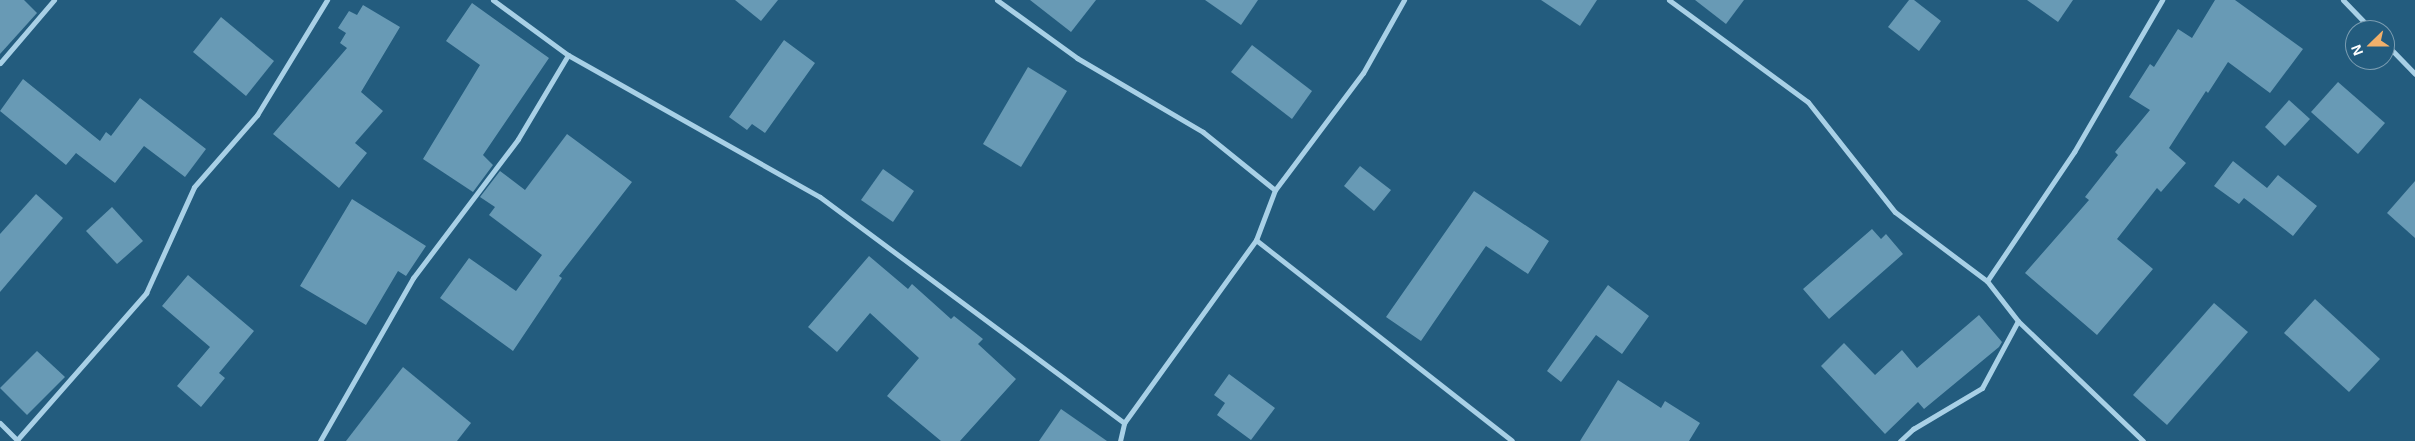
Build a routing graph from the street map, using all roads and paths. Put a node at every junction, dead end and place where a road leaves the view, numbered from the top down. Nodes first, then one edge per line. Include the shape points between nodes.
1 (54, 0) edge
2 (328, 0) edge
3 (493, 0) edge
4 (997, 0) edge
5 (1404, 0) edge
6 (1669, 0) edge
7 (2162, 0) edge
8 (2342, 0) edge
9 (2362, 20) edge
10 (2395, 53) edge
11 (568, 55) junction
12 (0, 63) edge
13 (2415, 74) edge
14 (1275, 190) junction
15 (1256, 240) junction
16 (1987, 281) junction
17 (2018, 321) junction
18 (0, 423) edge
19 (1124, 423) junction
20 (18, 440) edge
21 (320, 441) edge
22 (1120, 441) edge
23 (1512, 441) edge
24 (1900, 441) edge
25 (2143, 441) edge

1 - 12 street
2 - 20 street via 257,115 194,187 146,293
3 - 11 street
4 - 14 street via 1076,58 1203,132
5 - 14 street via 1363,73
6 - 16 street via 1808,102 1895,212
7 - 16 street via 2074,152
8 - 9 street
10 - 13 street
11 - 19 street via 820,197
11 - 21 street via 518,139 412,278
14 - 15 street
15 - 19 street
15 - 23 street
16 - 17 street
17 - 24 street via 1982,388 1913,429
17 - 25 street
18 - 20 street
19 - 22 street

